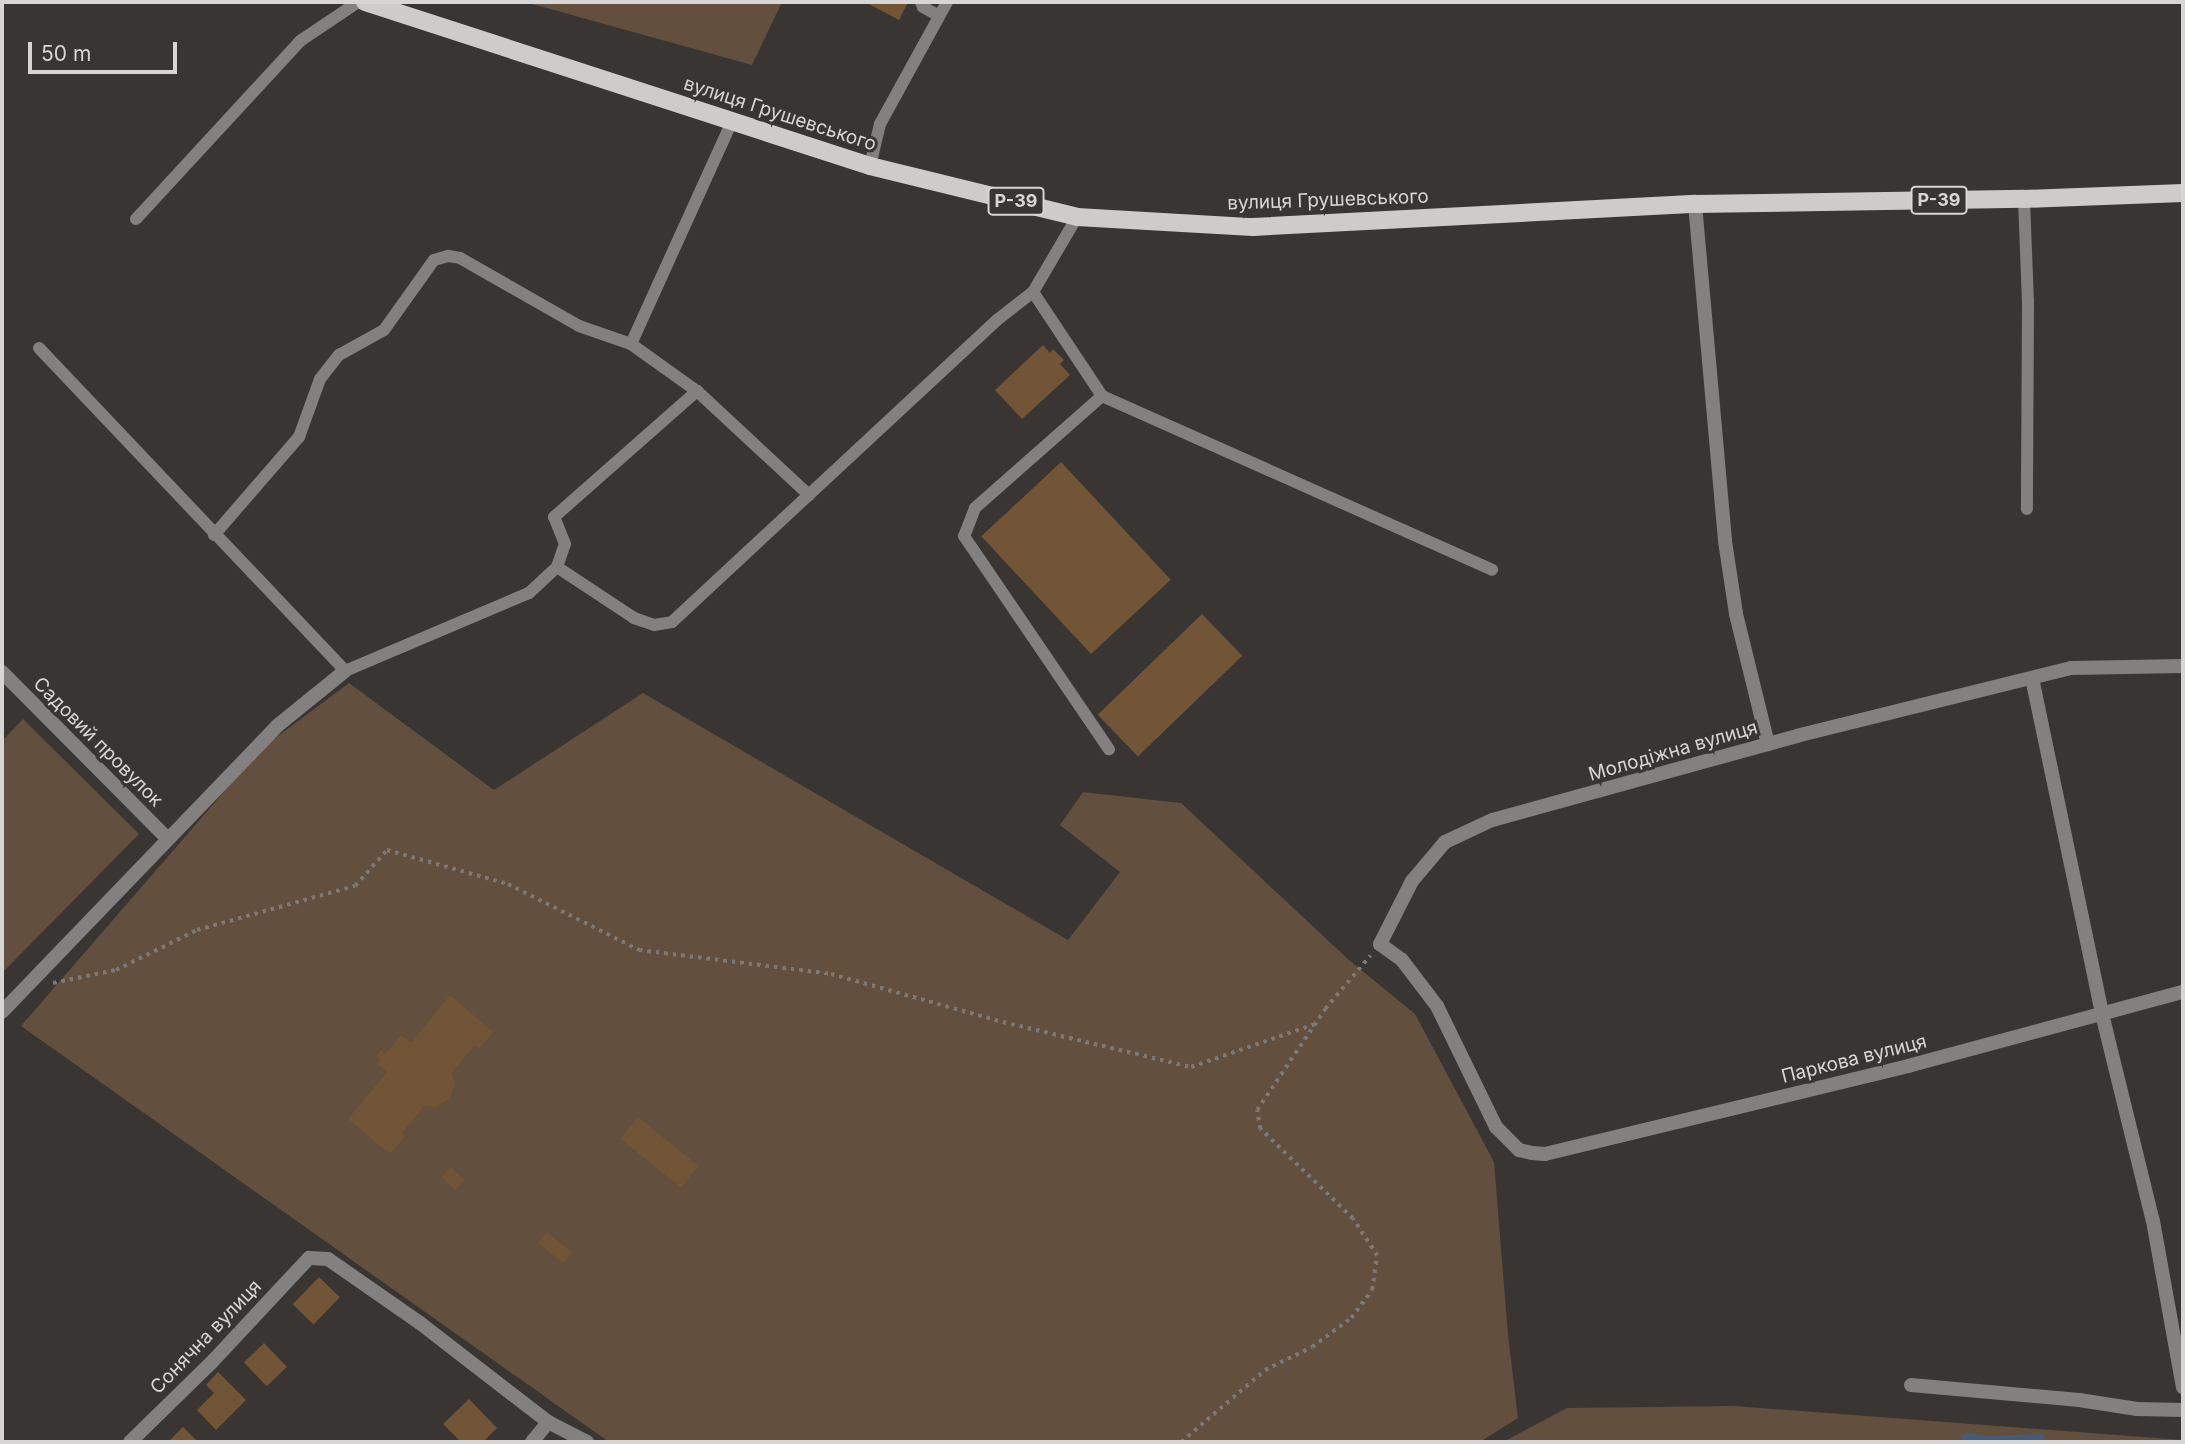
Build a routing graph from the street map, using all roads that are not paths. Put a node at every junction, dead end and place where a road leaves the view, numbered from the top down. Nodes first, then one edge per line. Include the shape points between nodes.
1 (358, 2) edge
2 (365, 2) edge
3 (921, 2) edge
4 (947, 2) edge
5 (939, 16) junction
6 (732, 121) junction
7 (870, 166) junction
8 (2183, 193) edge
9 (2024, 199) junction
10 (1695, 204) junction
11 (1077, 217) junction
12 (136, 219) dead end
13 (1033, 292) junction
14 (631, 344) junction
15 (39, 348) dead end
16 (697, 391) junction
17 (1102, 396) junction
18 (808, 495) junction
19 (2027, 509) dead end
20 (214, 535) junction
21 (557, 567) junction
22 (1492, 570) dead end
23 (2183, 666) edge
24 (345, 671) junction
25 (2, 672) edge
26 (2032, 678) junction
27 (1768, 744) junction
28 (1109, 749) dead end
29 (167, 839) junction
30 (2183, 992) edge
31 (2, 1012) edge
32 (2102, 1014) junction
33 (1532, 1153) joint
34 (1911, 1385) dead end
35 (2183, 1387) edge
36 (2183, 1410) edge
37 (548, 1422) junction
38 (130, 1442) edge
39 (532, 1442) edge
40 (587, 1442) edge

1 - 12 lane via 300,41
2 - 6 main road, вулиця Грушевського / Р-39
3 - 5 lane
4 - 5 lane
5 - 7 lane via 880,124
6 - 7 main road, вулиця Грушевського / Р-39
6 - 14 lane
7 - 11 main road, вулиця Грушевського / Р-39
8 - 9 main road, Р-39
9 - 10 main road, Р-39
9 - 19 lane
10 - 11 main road, вулиця Грушевського / Р-39 via 1253,227
10 - 27 street via 1725,541 1736,614
11 - 13 lane
13 - 17 lane
13 - 18 lane
14 - 16 lane
14 - 20 lane via 579,326 460,258 434,260 384,330 339,355 320,379 299,437
15 - 20 lane
16 - 18 lane
16 - 21 lane via 554,517 565,544
17 - 22 lane
17 - 28 lane via 975,508 964,536
18 - 21 lane via 672,622 654,625 634,618
20 - 24 lane
21 - 24 lane via 529,593
23 - 26 street, Молодіжна вулиця via 2071,668
24 - 29 street via 277,726
25 - 29 street, Садовий провулок
26 - 27 street, Молодіжна вулиця
26 - 32 street
27 - 33 street, Молодіжна вулиця via 1492,820 1445,842 1412,881 1380,944 1402,960 1437,1006 1496,1127 1513,1145
29 - 31 street
30 - 32 street, Паркова вулиця
32 - 33 street, Паркова вулиця via 1908,1066 1545,1154
32 - 35 street via 2153,1221
34 - 36 street
37 - 38 street, Сонячна вулиця via 328,1259 309,1258
37 - 39 street
37 - 40 street

